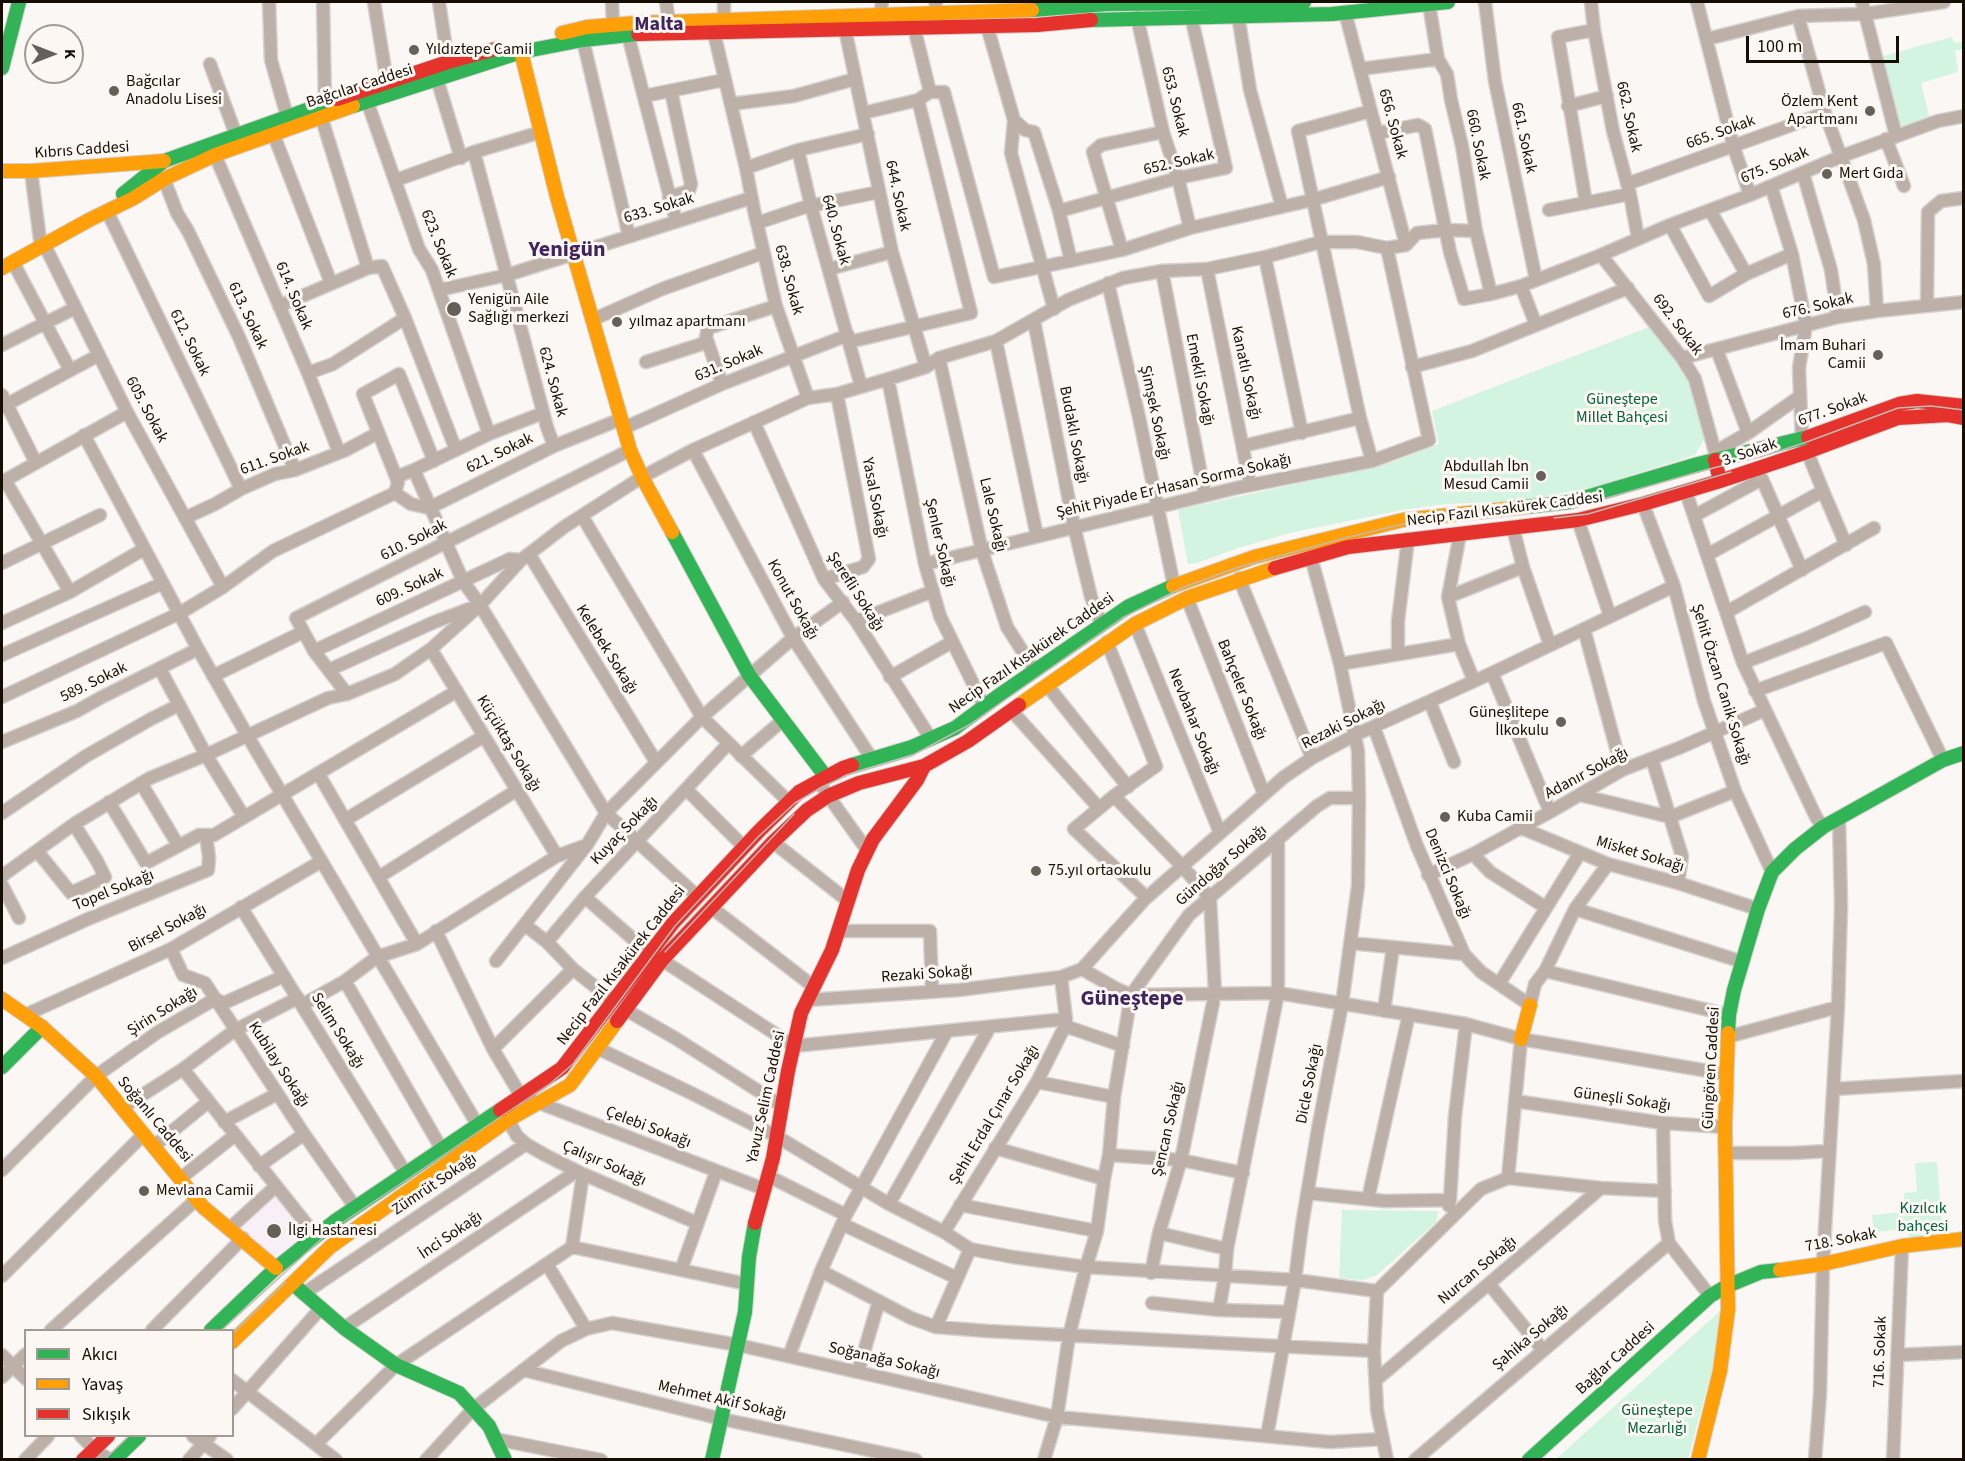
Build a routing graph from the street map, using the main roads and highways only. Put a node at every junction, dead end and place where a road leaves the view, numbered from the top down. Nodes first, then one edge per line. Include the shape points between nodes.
1 (19, 2) edge
2 (810, 2) edge
3 (1290, 2) edge
4 (1304, 2) edge
5 (1448, 2) edge
6 (936, 8) edge
7 (881, 9) edge
8 (988, 13) edge
9 (807, 24) junction
10 (521, 52) junction
11 (2, 68) edge
12 (323, 109) junction
13 (164, 160) junction
14 (2, 171) edge
15 (89, 220) junction
16 (7, 265) edge
17 (1964, 406) edge
18 (1964, 418) edge
19 (1804, 445) junction
20 (1715, 456) junction
21 (1720, 481) junction
22 (1964, 753) edge
23 (924, 766) junction
24 (822, 779) junction
25 (2, 999) edge
26 (1530, 1005) road end
27 (42, 1027) junction
28 (1521, 1040) road end
29 (2, 1067) edge
30 (1964, 1239) edge
31 (276, 1268) junction
32 (1727, 1286) junction
33 (298, 1289) junction
34 (212, 1329) edge
35 (234, 1340) edge
36 (107, 1437) edge
37 (138, 1437) edge
38 (83, 1460) edge
39 (112, 1460) edge
40 (505, 1460) edge
41 (712, 1460) edge
42 (1529, 1460) edge
43 (1698, 1460) edge

1 - 11 main road
2 - 9 main road
3 - 4 main road, Bağcılar Caddesi
3 - 8 main road, Bağcılar Caddesi via 1107,4
5 - 8 main road, Bağcılar Caddesi via 1345,12 1112,18 1037,25
6 - 7 main road, Bağcılar Caddesi
6 - 8 main road, Bağcılar Caddesi
7 - 9 main road, Bağcılar Caddesi
8 - 9 main road, Bağcılar Caddesi via 914,27 845,29
9 - 10 main road, Bağcılar Caddesi via 714,33 628,35
9 - 12 main road, Bağcılar Caddesi via 724,20 587,27 448,62
10 - 12 main road, Bağcılar Caddesi via 367,101
10 - 24 main road via 557,196 630,450 749,675
12 - 13 main road, Bağcılar Caddesi via 287,116
12 - 15 main road, Bağcılar Caddesi via 164,179
13 - 14 main road, Kıbrıs Caddesi
13 - 15 main road, Bağcılar Caddesi
15 - 16 main road, Bağcılar Caddesi
17 - 19 main road, 677. Sokak via 1917,401 1899,404
18 - 19 main road, 3. Sokak via 1898,418
19 - 20 main road, 677. Sokak
19 - 21 main road, 3. Sokak
20 - 21 main road
20 - 24 main road, Necip Fazıl Kısakürek Caddesi via 1570,502 1402,520 1254,557 1130,606 955,728
21 - 23 main road, Necip Fazıl Kısakürek Caddesi via 1578,520 1348,547 1239,579 1187,598 1135,624 968,741
22 - 32 main road, Güngören Caddesi via 1943,760 1823,827 1772,872 1738,961 1725,1014
23 - 33 main road, Necip Fazıl Kısakürek Caddesi via 859,783 807,810 662,960 570,1085 508,1120 330,1247
23 - 41 main road, Yavuz Selim Caddesi via 867,850 832,950 801,1013 749,1257 745,1312
24 - 31 main road, Necip Fazıl Kısakürek Caddesi via 799,792 697,896 562,1068 405,1172
25 - 27 main road, Soğanlı Caddesi
26 - 28 main road
27 - 29 main road
27 - 31 main road, Soğanlı Caddesi via 96,1076 208,1212
30 - 32 main road, 718. Sokak via 1902,1246 1823,1264 1761,1272
31 - 34 main road, Necip Fazıl Kısakürek Caddesi
32 - 42 main road, Bağlar Caddesi via 1710,1296
32 - 43 main road, Güngören Caddesi via 1720,1371
33 - 35 main road, Necip Fazıl Kısakürek Caddesi
33 - 40 main road via 396,1365 459,1393 489,1426
36 - 38 main road
37 - 39 main road

